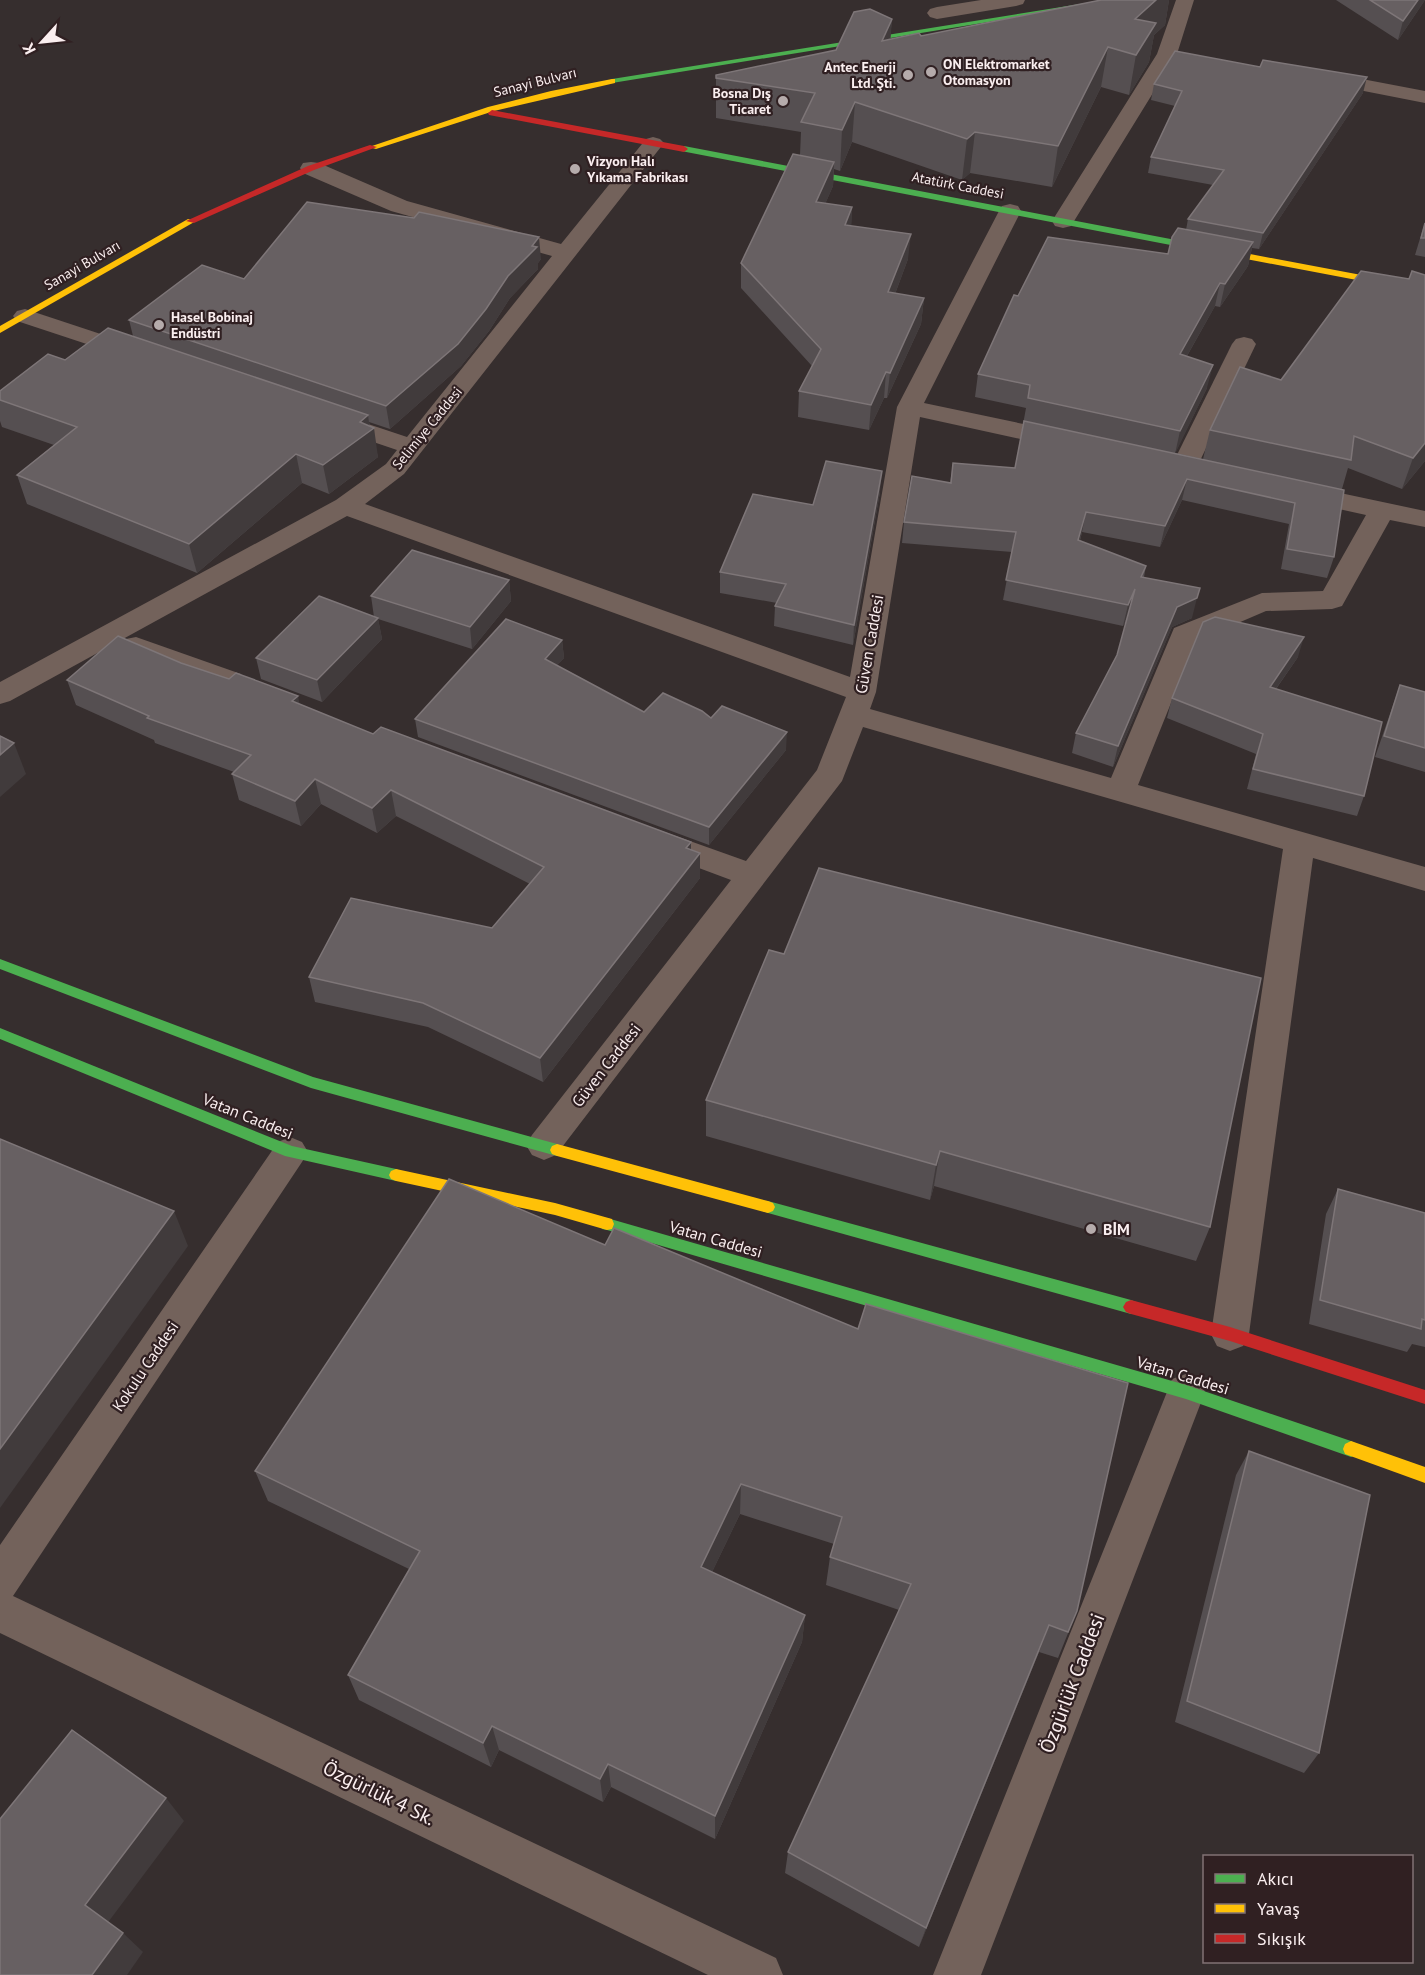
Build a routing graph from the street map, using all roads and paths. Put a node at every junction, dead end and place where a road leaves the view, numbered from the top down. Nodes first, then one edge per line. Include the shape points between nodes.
1 (918, 0) edge
2 (1016, 0) edge
3 (1120, 0) edge
4 (1185, 0) edge
5 (937, 13) junction
6 (952, 26) junction
7 (1167, 54) junction
8 (1190, 57) edge
9 (1304, 75) edge
10 (1425, 97) edge
11 (485, 112) junction
12 (653, 143) junction
13 (311, 168) junction
14 (1010, 211) junction
15 (1063, 221) junction
16 (567, 253) junction
17 (1425, 290) edge
18 (25, 316) junction
19 (0, 330) edge
20 (1244, 344) dead end
21 (157, 360) edge
22 (909, 407) junction
23 (312, 413) edge
24 (412, 447) junction
25 (1092, 447) edge
26 (1184, 467) edge
27 (1277, 487) edge
28 (345, 506) junction
29 (1382, 510) junction
30 (1425, 519) edge
31 (107, 635) junction
32 (252, 689) edge
33 (0, 694) edge
34 (858, 703) junction
35 (1122, 791) junction
36 (630, 831) edge
37 (1300, 842) junction
38 (753, 876) junction
39 (1425, 879) edge
40 (0, 964) edge
41 (0, 1033) edge
42 (544, 1145) junction
43 (290, 1152) junction
44 (1230, 1334) junction
45 (1186, 1392) junction
46 (1425, 1397) edge
47 (1425, 1475) edge
48 (0, 1581) edge
49 (0, 1611) edge
50 (759, 1975) edge
51 (957, 1975) edge

1 - 5 street
2 - 5 street
3 - 6 street, Sanayi Bulvarı
4 - 7 street
5 - 6 street
6 - 11 street, Sanayi Bulvarı via 572,88
7 - 8 street
7 - 15 street
9 - 10 street
11 - 12 street, Atatürk Caddesi
11 - 13 street, Sanayi Bulvarı
12 - 14 street, Atatürk Caddesi
12 - 16 street, Selimiye Caddesi
13 - 16 street via 399,206
13 - 18 street, Sanayi Bulvarı via 200,216
14 - 15 street, Atatürk Caddesi
14 - 22 street, Güven Caddesi
15 - 17 street, Atatürk Caddesi
16 - 24 street, Selimiye Caddesi
18 - 19 street, Sanayi Bulvarı
18 - 21 street
20 - 26 street
22 - 25 street
22 - 34 street, Güven Caddesi
23 - 24 street
24 - 28 street, Selimiye Caddesi via 395,469
27 - 29 street
28 - 31 street, Selimiye Caddesi
28 - 34 street
29 - 30 street
29 - 35 street via 1332,600 1262,602 1184,635
31 - 32 street
31 - 33 street, Selimiye Caddesi
34 - 35 street
34 - 38 street, Güven Caddesi via 831,774
35 - 37 street
36 - 38 street
37 - 39 street
37 - 44 street
38 - 42 street, Güven Caddesi
40 - 42 street via 311,1082
41 - 43 street, Vatan Caddesi
42 - 44 street
43 - 45 street, Vatan Caddesi via 555,1209
43 - 48 street, Kokulu Caddesi
44 - 46 street
45 - 47 street, Vatan Caddesi
45 - 51 street, Özgürlük Caddesi
49 - 50 street, Özgürlük 4 Sk.

